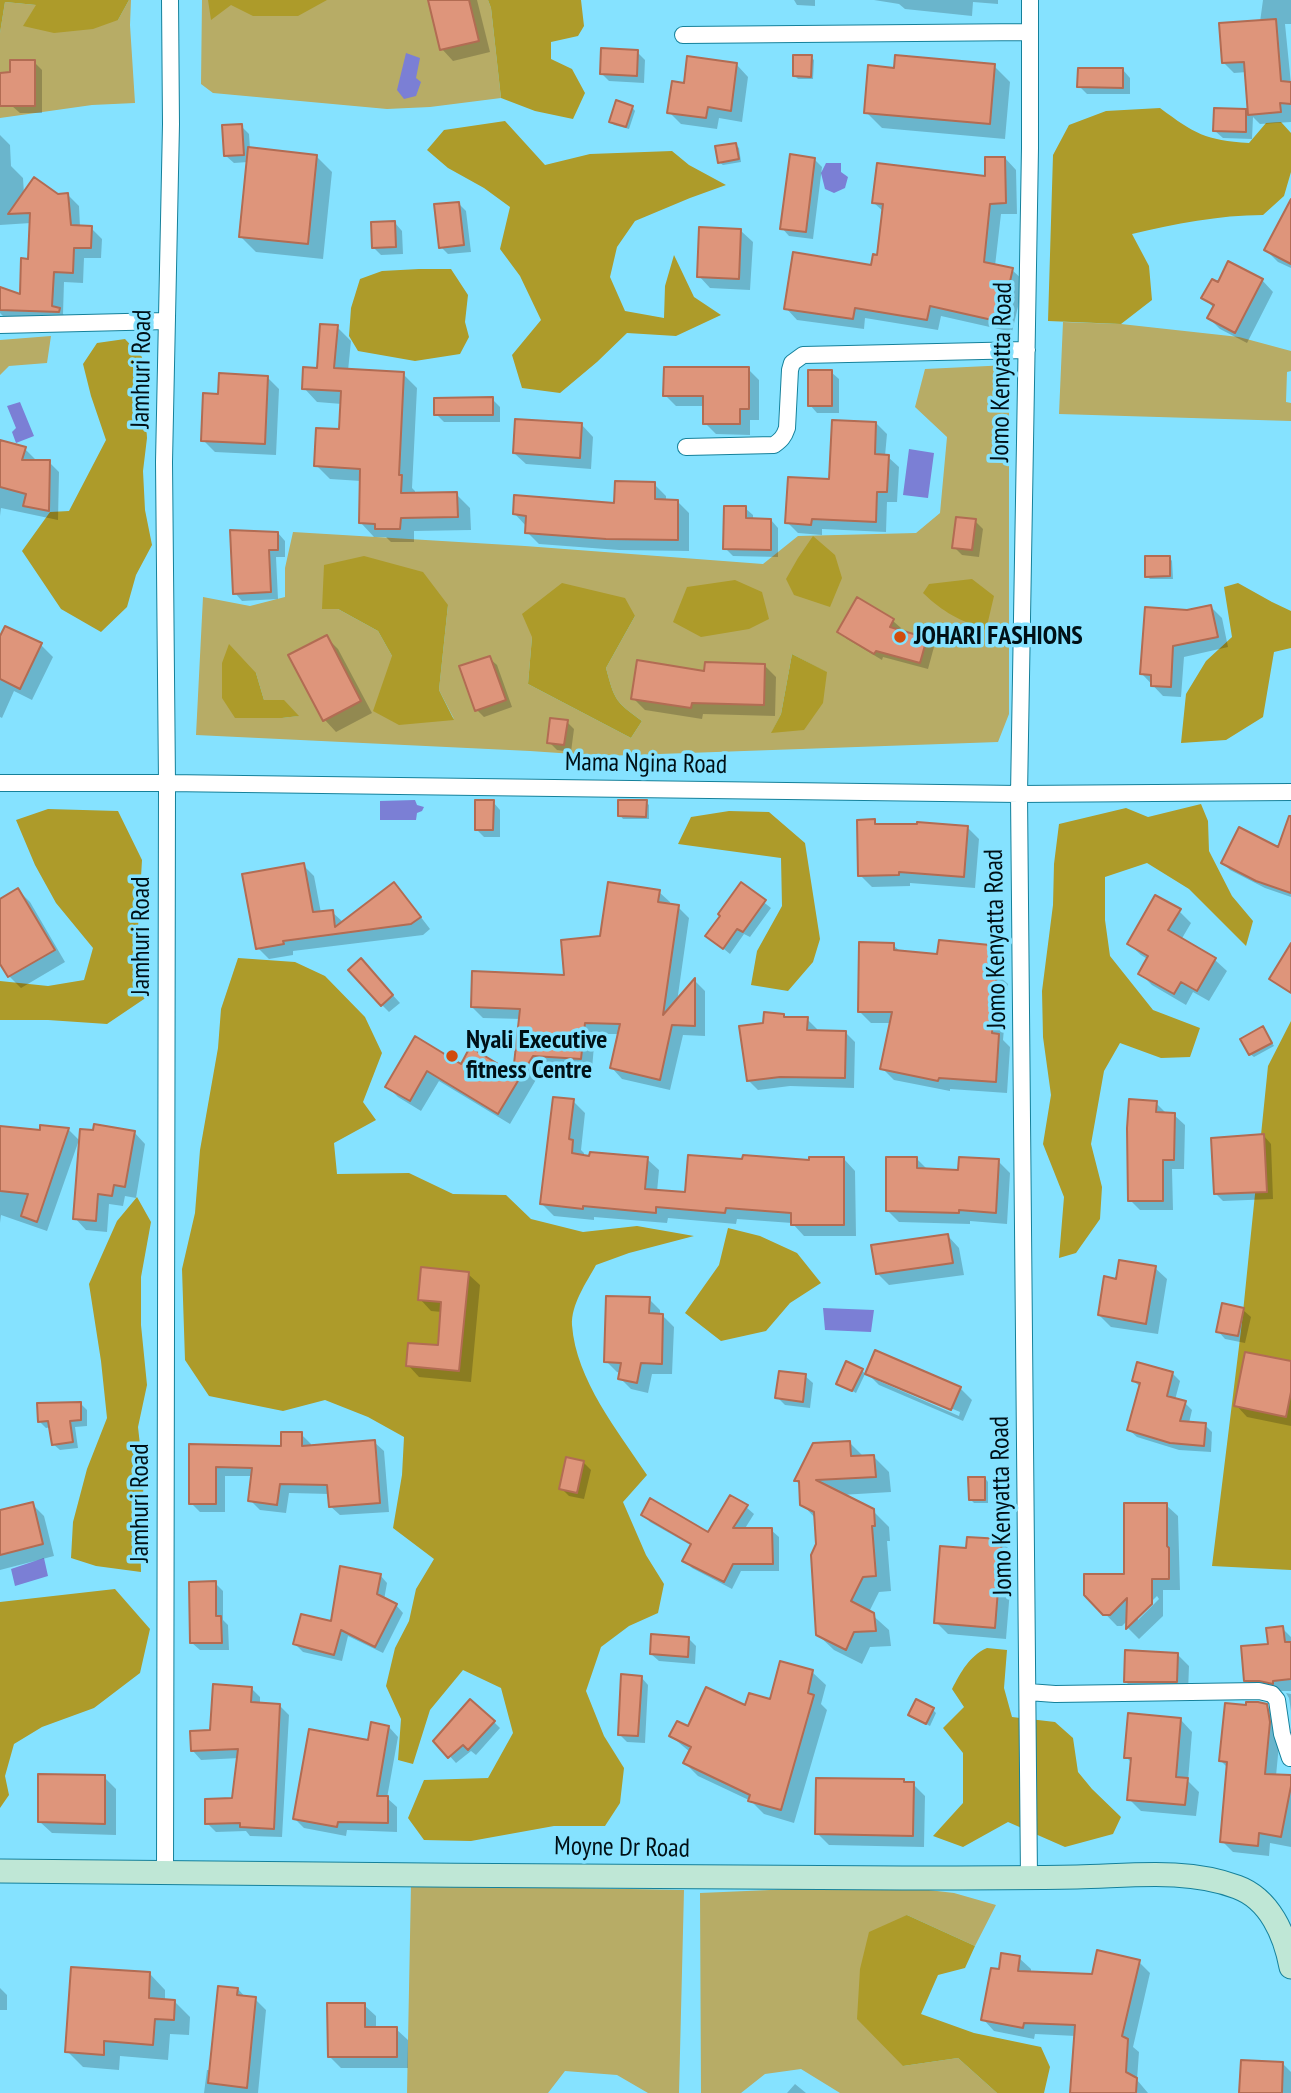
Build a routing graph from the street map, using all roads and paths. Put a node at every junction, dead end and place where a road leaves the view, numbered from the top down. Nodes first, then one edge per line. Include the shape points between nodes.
1 (170, 0) edge
2 (1030, 0) edge
3 (1030, 32) junction
4 (683, 34) dead end
5 (167, 321) junction
6 (0, 325) edge
7 (1027, 350) junction
8 (686, 447) dead end
9 (0, 783) edge
10 (167, 783) junction
11 (1291, 792) edge
12 (1019, 794) junction
13 (1028, 1692) junction
14 (1290, 1758) edge
15 (0, 1871) edge
16 (165, 1873) junction
17 (1030, 1878) junction
18 (1291, 1967) edge

1 - 5 street, Jamhuri Road
2 - 3 street, Jomo Kenyatta Road
3 - 4 street
3 - 7 street, Jomo Kenyatta Road
5 - 6 street
5 - 10 street, Jamhuri Road
7 - 8 street via 803,355 790,370 788,419 780,441 774,445
7 - 12 street, Jomo Kenyatta Road
9 - 10 street, Mama Ngina Road
10 - 12 street, Mama Ngina Road
10 - 16 street, Jamhuri Road
11 - 12 street, Mama Ngina Road
12 - 13 street, Jomo Kenyatta Road
13 - 14 street via 1272,1694
13 - 17 street, Jomo Kenyatta Road
15 - 16 main road, Moyne Dr Road
16 - 17 main road, Moyne Dr Road
17 - 18 main road, Moyne Dr Road via 1172,1875 1202,1877 1242,1888 1265,1905 1280,1929

